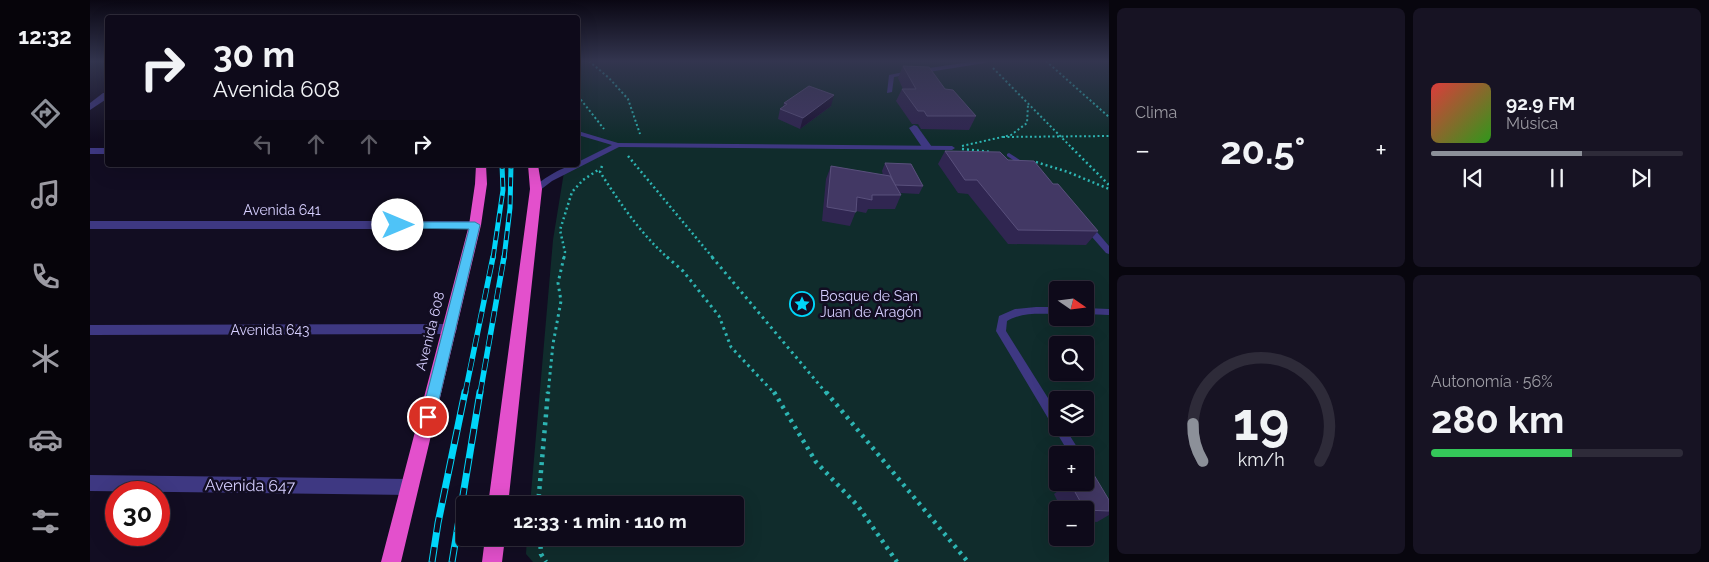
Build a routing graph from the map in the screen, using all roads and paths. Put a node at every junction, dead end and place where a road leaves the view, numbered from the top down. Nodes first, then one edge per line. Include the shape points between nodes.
1 (617, 87) edge
2 (890, 87) edge
3 (1012, 87) edge
4 (1076, 87) edge
5 (889, 92) dead end
6 (90, 95) edge
7 (105, 95) edge
8 (105, 96) edge
9 (580, 98) edge
10 (1028, 104) junction
11 (90, 107) edge
12 (1109, 117) edge
13 (914, 128) dead end
14 (580, 134) edge
15 (640, 134) dead end
16 (1060, 136) junction
17 (1109, 136) edge
18 (1003, 137) junction
19 (618, 145) junction
20 (928, 147) junction
21 (952, 148) joint
22 (90, 151) edge
23 (105, 151) edge
24 (1009, 155) dead end
25 (580, 164) edge
26 (481, 167) edge
27 (533, 167) edge
28 (573, 167) edge
29 (1036, 173) edge
30 (1109, 185) edge
31 (536, 189) junction
32 (1084, 223) edge
33 (475, 225) junction
34 (90, 226) edge
35 (1109, 251) edge
36 (1049, 310) edge
37 (1094, 311) edge
38 (1109, 312) edge
39 (450, 329) junction
40 (90, 330) edge
41 (1049, 411) edge
42 (90, 483) edge
43 (410, 487) junction
44 (499, 496) edge
45 (539, 496) edge
46 (494, 546) edge
47 (540, 546) edge
48 (391, 562) edge
49 (492, 562) edge
50 (546, 562) edge
51 (897, 562) edge
52 (968, 562) edge

1 - 15 path via 628,99
2 - 5 lane
3 - 10 path
4 - 12 path
6 - 7 street
8 - 11 street
9 - 19 path
10 - 16 path
10 - 18 path via 1027,123
13 - 20 street
14 - 19 lane
16 - 17 path
16 - 18 path
16 - 30 path
18 - 21 path
19 - 20 lane
19 - 25 lane
19 - 52 path
20 - 21 lane
22 - 23 street
24 - 29 lane
26 - 33 highway, Avenida 608
27 - 31 highway
28 - 31 lane
31 - 44 highway
32 - 35 lane
33 - 34 street, Avenida 641
33 - 39 highway, Avenida 608
36 - 41 lane via 1012,312 1002,319 1001,331
37 - 38 lane
39 - 40 street, Avenida 643
39 - 43 highway, Avenida 608
42 - 43 street, Avenida 647
43 - 48 highway, Avenida 608
45 - 51 path via 553,344 561,301 558,283 565,252 560,230 572,192 603,163 600,172 629,216 651,243 683,271 719,316 731,347 776,395 816,462 858,506
46 - 49 highway
47 - 50 path

